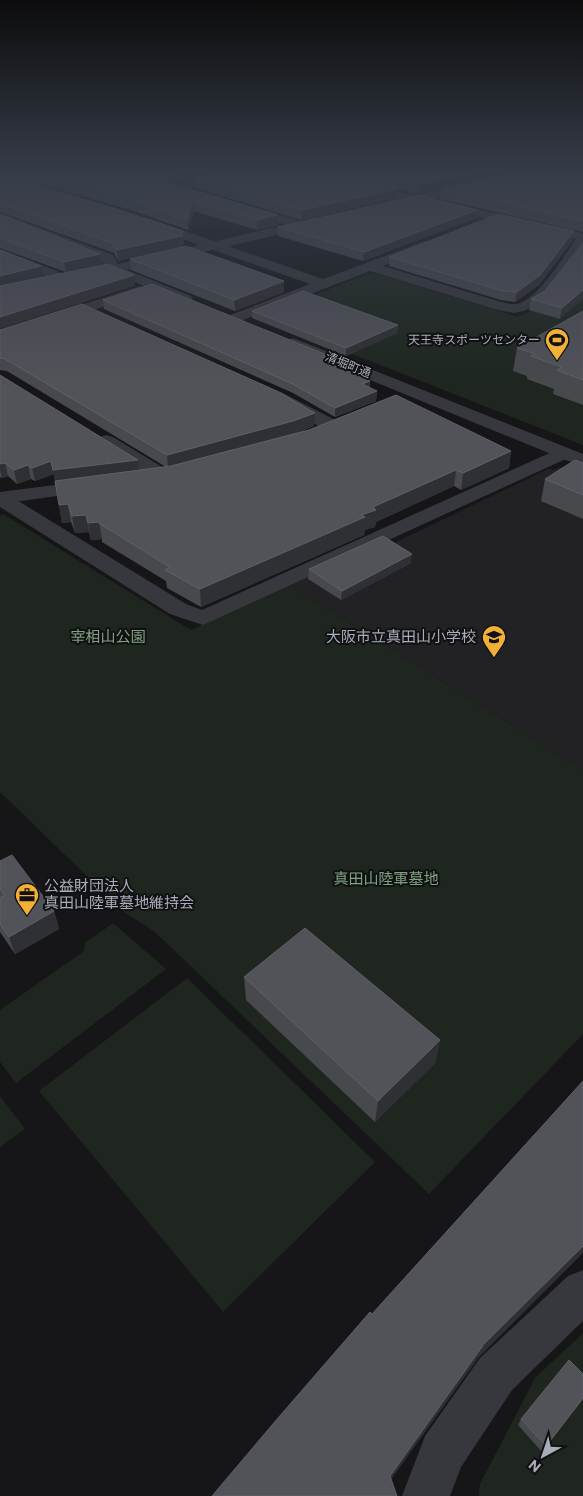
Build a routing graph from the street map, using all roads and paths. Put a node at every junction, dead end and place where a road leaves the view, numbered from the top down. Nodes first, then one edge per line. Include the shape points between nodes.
1 (71, 244) edge
2 (210, 244) edge
3 (218, 244) edge
4 (427, 244) edge
5 (579, 244) edge
6 (213, 245) junction
7 (0, 253) edge
8 (369, 266) junction
9 (113, 269) junction
10 (62, 278) junction
11 (44, 283) edge
12 (322, 284) junction
13 (153, 286) junction
14 (198, 304) edge
15 (86, 308) junction
16 (215, 311) edge
17 (103, 316) edge
18 (233, 318) junction
19 (252, 326) edge
20 (0, 336) edge
21 (279, 337) edge
22 (269, 391) edge
23 (417, 393) junction
24 (389, 405) edge
25 (353, 420) edge
26 (334, 427) junction
27 (91, 432) edge
28 (309, 437) edge
29 (573, 457) edge
30 (135, 481) edge
31 (116, 483) edge
32 (0, 498) edge
33 (583, 1291) edge
34 (426, 1496) edge

1 - 9 street via 108,258
2 - 6 street
3 - 6 street
4 - 8 street
5 - 8 street via 548,285 531,302 519,308 499,306
6 - 9 street
6 - 12 street
7 - 10 street
8 - 12 street
9 - 10 street
9 - 13 street
10 - 11 street
12 - 18 street
13 - 14 street
13 - 15 street
15 - 17 street
15 - 20 street
16 - 18 street
18 - 19 street
21 - 23 street, 清堀町通
22 - 26 street
23 - 24 street
23 - 29 street, 清堀町通
25 - 26 street
26 - 28 street
27 - 30 street via 174,475
29 - 32 street via 204,618 178,609
31 - 32 street
33 - 34 street via 496,1374 442,1453

